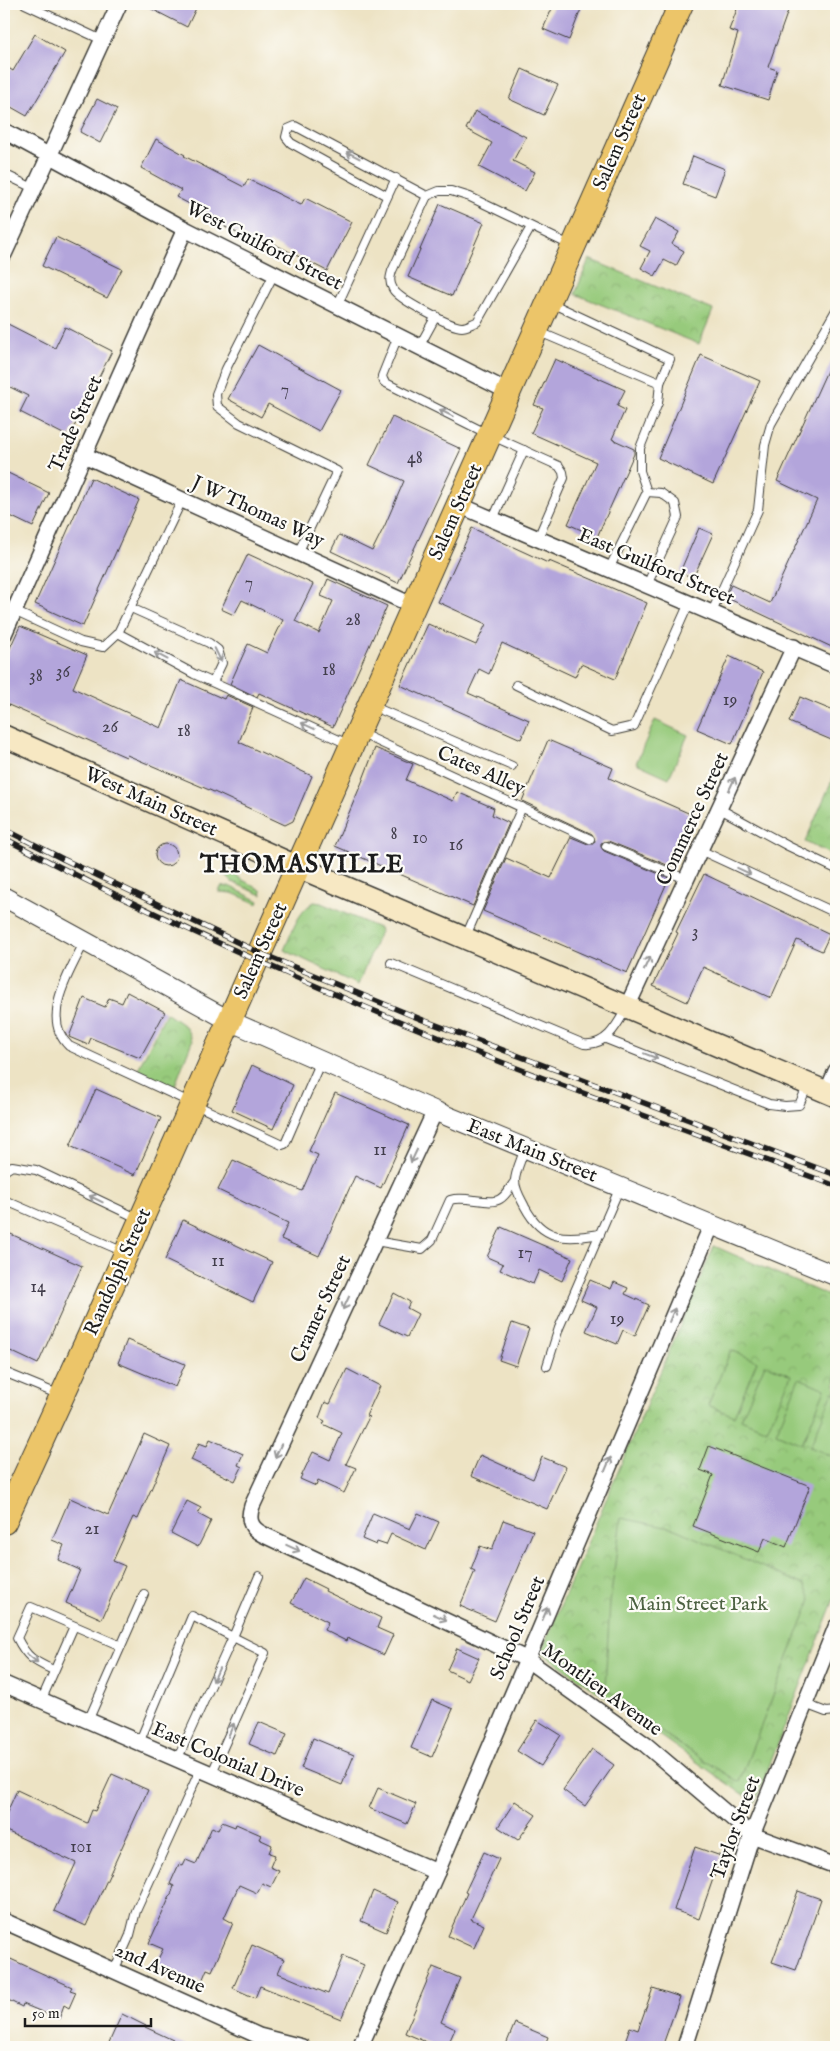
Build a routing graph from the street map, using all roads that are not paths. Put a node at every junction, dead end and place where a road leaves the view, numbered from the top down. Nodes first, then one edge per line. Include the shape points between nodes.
1 (25, 4) edge
2 (119, 4) edge
3 (682, 4) edge
4 (102, 40) junction
5 (4, 132) edge
6 (48, 155) junction
7 (4, 174) edge
8 (396, 178) junction
9 (34, 188) junction
10 (387, 196) junction
11 (427, 196) junction
12 (531, 227) junction
13 (185, 230) junction
14 (574, 247) junction
15 (4, 254) edge
16 (274, 274) junction
17 (549, 302) junction
18 (337, 306) junction
19 (836, 310) edge
20 (436, 316) junction
21 (536, 331) junction
22 (398, 336) junction
23 (419, 347) junction
24 (660, 383) junction
25 (509, 392) junction
26 (490, 435) junction
27 (524, 450) junction
28 (84, 455) junction
29 (647, 492) junction
30 (182, 500) junction
31 (459, 505) junction
32 (492, 519) junction
33 (538, 538) junction
34 (298, 552) junction
35 (609, 569) junction
36 (647, 585) junction
37 (689, 603) junction
38 (414, 606) junction
39 (130, 608) junction
40 (14, 612) junction
41 (712, 612) junction
42 (118, 633) junction
43 (4, 634) edge
44 (794, 648) junction
45 (836, 666) edge
46 (213, 682) junction
47 (516, 685) dead end
48 (370, 705) junction
49 (4, 736) edge
50 (355, 739) junction
51 (512, 766) dead end
52 (522, 807) junction
53 (720, 809) junction
54 (590, 839) dead end
55 (606, 846) dead end
56 (700, 850) junction
57 (298, 867) junction
58 (836, 869) edge
59 (686, 879) junction
60 (4, 897) edge
61 (836, 913) edge
62 (465, 938) junction
63 (84, 941) junction
64 (391, 963) dead end
65 (627, 1007) junction
66 (230, 1021) junction
67 (606, 1039) junction
68 (321, 1061) junction
69 (836, 1071) edge
70 (824, 1091) edge
71 (192, 1104) junction
72 (434, 1111) junction
73 (525, 1148) junction
74 (4, 1171) edge
75 (515, 1181) junction
76 (620, 1187) junction
77 (4, 1200) edge
78 (140, 1220) junction
79 (712, 1224) junction
80 (600, 1234) junction
81 (375, 1241) junction
82 (126, 1253) junction
83 (836, 1276) edge
84 (547, 1366) dead end
85 (4, 1372) edge
86 (62, 1395) junction
87 (4, 1522) edge
88 (251, 1525) joint
89 (259, 1576) dead end
90 (144, 1594) dead end
91 (74, 1626) junction
92 (836, 1627) edge
93 (233, 1637) junction
94 (121, 1646) junction
95 (526, 1659) junction
96 (54, 1670) junction
97 (4, 1684) edge
98 (41, 1701) junction
99 (805, 1704) junction
100 (834, 1712) edge
101 (88, 1721) junction
102 (139, 1743) junction
103 (177, 1760) junction
104 (205, 1772) junction
105 (752, 1835) junction
106 (836, 1866) edge
107 (436, 1872) junction
108 (4, 1921) edge
109 (114, 1971) junction
110 (302, 2047) edge
111 (360, 2047) edge
112 (685, 2047) edge

1 - 4 lane
2 - 4 street
3 - 14 main road, Salem Street
4 - 6 street
5 - 6 street, West Guilford Street
6 - 9 street
6 - 13 street, West Guilford Street
7 - 9 lane
8 - 10 lane
8 -> 10 lane via 295,126 288,129 286,137 291,143
8 - 11 lane
9 - 15 street
10 - 18 lane
11 - 12 lane via 451,191
11 - 20 lane via 389,280 399,295
12 - 14 lane
12 - 20 lane via 477,322 462,327
13 - 16 street, West Guilford Street
13 - 28 street, Trade Street
14 - 17 main road, Salem Street
16 - 18 street, West Guilford Street
16 - 34 lane via 233,353 216,394 218,406 239,423 336,471
17 - 21 main road, Salem Street
17 - 24 lane via 670,359
18 - 22 street, West Guilford Street
19 - 41 lane via 771,424 765,445 758,510
20 - 23 lane
21 - 24 lane
21 - 25 main road, Salem Street
22 - 23 street, West Guilford Street
26 -> 22 lane via 384,382 382,376
23 - 25 street, West Guilford Street
24 - 29 lane via 658,403 640,448 640,471
25 - 26 main road, Salem Street
26 - 27 lane
26 - 31 main road, Salem Street
27 - 32 lane
27 - 33 lane via 559,466 564,478
28 - 30 street, J W Thomas Way
28 - 40 street, Trade Street
29 - 35 lane
29 - 36 lane via 661,493 675,503 678,517
30 - 34 street, J W Thomas Way
30 - 39 lane
31 - 32 street, East Guilford Street
31 - 38 main road, Salem Street
32 - 33 street, East Guilford Street
33 - 35 street, East Guilford Street
34 - 38 street, J W Thomas Way
35 - 36 street, East Guilford Street
36 - 37 street, East Guilford Street
37 - 41 street, East Guilford Street
37 - 47 lane via 634,726 612,731
38 - 48 main road, Salem Street
39 - 42 lane
39 -> 46 lane via 218,650 222,663
40 - 42 lane via 81,642 103,647
40 - 43 street, Trade Street
41 - 44 street, East Guilford Street
46 -> 42 lane, Cates Alley
44 - 45 street, East Guilford Street
53 -> 44 street, Commerce Street
50 -> 46 lane, Cates Alley
48 - 50 main road, Salem Street
48 - 51 lane
49 - 57 main road, West Main Street
50 - 52 lane, Cates Alley
50 - 57 main road, Salem Street
52 - 54 lane, Cates Alley
52 - 62 lane
53 - 56 street, Commerce Street
53 - 58 lane
55 - 59 lane
56 - 59 street, Commerce Street
56 -> 61 lane
57 - 62 main road
57 - 66 main road, Salem Street
65 -> 59 street, Commerce Street
60 - 63 street
62 - 65 main road
63 - 66 street
63 - 71 lane via 58,1002 58,1022 65,1042
64 - 67 lane via 584,1044
65 - 67 lane
65 - 70 main road
66 - 68 street, East Main Street
66 - 71 main road, Randolph Street
67 -> 70 lane via 769,1104 799,1105
68 - 71 lane via 285,1144
68 - 72 street, East Main Street
69 - 70 street
71 - 78 main road, Randolph Street
72 - 73 street, East Main Street
72 -> 81 street, Cramer Street
73 - 75 lane
73 - 76 street, East Main Street
78 -> 74 lane via 36,1170 12,1166
75 - 80 lane via 526,1209 542,1230 557,1237 579,1238
75 - 81 lane via 501,1199 491,1203 473,1198 450,1200 432,1240 422,1249
76 - 79 street, East Main Street
76 - 80 lane
77 - 82 lane
78 - 82 main road, Randolph Street
79 - 83 street, East Main Street
95 -> 79 street, School Street
80 - 84 lane via 559,1328
81 -> 88 street, Cramer Street via 252,1506 249,1515
82 - 86 main road, Randolph Street
85 - 86 lane
86 - 87 main road, Randolph Street
88 -> 95 street, Montlieu Avenue via 262,1534
89 - 93 lane
90 - 94 lane
91 - 94 lane
91 - 96 lane
91 -> 96 lane via 31,1607 17,1638 32,1660
92 - 99 street, Taylor Street
93 - 102 lane via 192,1616
93 -> 103 lane
104 -> 93 lane via 265,1654
94 - 101 lane
95 - 105 street, Montlieu Avenue via 646,1745
95 - 107 street, School Street
96 - 98 lane
97 - 98 street, East Colonial Drive
98 - 101 street, East Colonial Drive
99 - 100 lane
99 - 105 street, Taylor Street
101 - 102 street, East Colonial Drive
102 - 103 street, East Colonial Drive
103 - 104 street, East Colonial Drive
104 - 107 street, East Colonial Drive
104 - 109 lane via 136,1911 130,1935
105 - 106 street, Montlieu Avenue
105 - 112 street, Taylor Street
107 - 111 street, School Street
108 - 109 street, 2nd Avenue
109 - 110 street, 2nd Avenue via 259,2036

